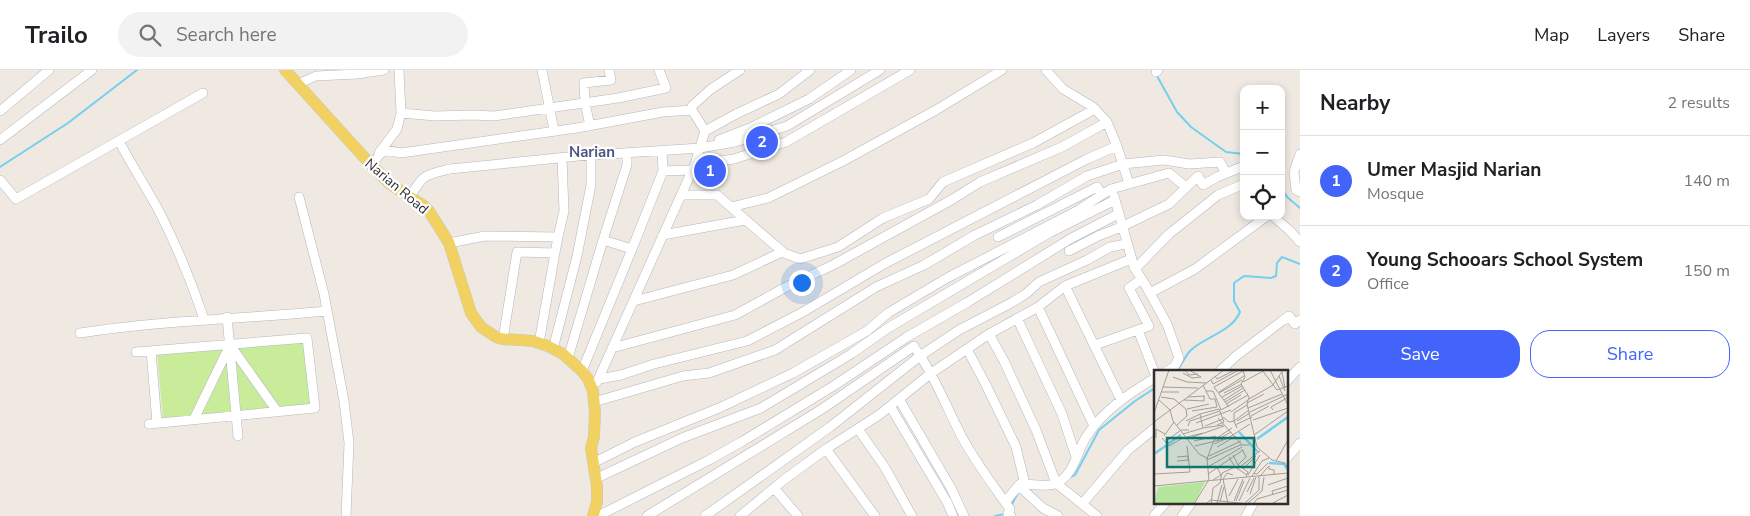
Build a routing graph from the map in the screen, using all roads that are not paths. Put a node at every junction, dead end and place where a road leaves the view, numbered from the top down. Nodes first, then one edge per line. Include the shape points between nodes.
1 (50, 70) edge
2 (92, 70) edge
3 (285, 70) edge
4 (384, 70) edge
5 (399, 70) edge
6 (542, 70) edge
7 (609, 70) edge
8 (659, 70) edge
9 (740, 70) edge
10 (810, 70) edge
11 (851, 70) edge
12 (880, 70) edge
13 (910, 70) edge
14 (1002, 70) edge
15 (1046, 70) edge
16 (298, 84) junction
17 (203, 93) dead end
18 (585, 103) junction
19 (1, 106) edge
20 (551, 108) junction
21 (1094, 109) junction
22 (692, 110) junction
23 (401, 113) junction
24 (1107, 122) junction
25 (590, 126) junction
26 (554, 130) junction
27 (706, 131) junction
28 (0, 140) edge
29 (119, 141) junction
30 (1117, 146) junction
31 (700, 148) junction
32 (662, 151) junction
33 (627, 153) junction
34 (379, 154) junction
35 (1300, 154) edge
36 (591, 156) junction
37 (562, 158) junction
38 (1123, 164) junction
39 (372, 166) junction
40 (693, 167) junction
41 (1240, 168) edge
42 (662, 171) junction
43 (1226, 174) junction
44 (0, 180) edge
45 (1129, 184) junction
46 (1240, 186) edge
47 (1186, 187) junction
48 (1111, 189) junction
49 (1300, 192) edge
50 (681, 195) junction
51 (1102, 195) junction
52 (300, 197) dead end
53 (410, 197) junction
54 (1115, 200) junction
55 (731, 207) junction
56 (1118, 214) junction
57 (745, 220) junction
58 (1262, 220) edge
59 (1278, 220) edge
60 (1122, 228) junction
61 (663, 235) junction
62 (558, 237) junction
63 (998, 237) dead end
64 (603, 240) junction
65 (1300, 242) edge
66 (449, 243) junction
67 (1126, 244) junction
68 (632, 249) junction
69 (1069, 251) dead end
70 (782, 252) junction
71 (555, 253) junction
72 (1131, 259) junction
73 (1135, 269) junction
74 (1142, 279) junction
75 (1065, 286) junction
76 (1150, 293) junction
77 (634, 300) junction
78 (1038, 307) junction
79 (326, 311) junction
80 (227, 318) junction
81 (1017, 318) junction
82 (204, 319) junction
83 (1300, 320) edge
84 (1138, 330) junction
85 (80, 333) dead end
86 (989, 334) junction
87 (907, 337) junction
88 (503, 339) junction
89 (539, 343) junction
90 (230, 344) junction
91 (1095, 345) junction
92 (914, 346) junction
93 (612, 348) junction
94 (554, 349) junction
95 (967, 349) junction
96 (151, 350) junction
97 (136, 352) dead end
98 (920, 356) junction
99 (568, 358) junction
100 (1300, 367) edge
101 (1169, 370) edge
102 (1221, 370) edge
103 (582, 371) junction
104 (1154, 371) edge
105 (930, 374) junction
106 (599, 379) junction
107 (1154, 379) edge
108 (1288, 380) edge
109 (594, 397) junction
110 (899, 399) junction
111 (1121, 400) junction
112 (890, 406) junction
113 (277, 411) junction
114 (236, 415) junction
115 (194, 419) junction
116 (1094, 426) junction
117 (858, 428) junction
118 (1154, 429) edge
119 (238, 436) dead end
120 (1300, 443) edge
121 (826, 449) junction
122 (1076, 457) junction
123 (1288, 457) edge
124 (592, 463) junction
125 (595, 479) junction
126 (1056, 483) junction
127 (1022, 485) junction
128 (774, 488) junction
129 (1005, 502) junction
130 (1082, 504) junction
131 (1164, 504) edge
132 (1191, 504) edge
133 (1253, 504) edge
134 (744, 515) edge
135 (1008, 515) edge
136 (346, 516) edge
137 (593, 516) edge
138 (598, 516) edge
139 (647, 516) edge
140 (705, 516) edge
141 (798, 516) edge
142 (875, 516) edge
143 (912, 516) edge
144 (953, 516) edge
145 (964, 516) edge
146 (1058, 516) edge
147 (1097, 516) edge
148 (1154, 516) edge
149 (1182, 516) edge
150 (1246, 516) edge

1 - 19 street
2 - 28 street
3 - 16 main road, Narian Road
4 - 16 street via 316,76
5 - 23 street
6 - 20 street
7 - 18 street via 611,80 584,83
8 - 18 street via 666,88
9 - 22 street via 711,89
10 - 27 street via 779,94
11 - 31 street via 809,99
12 - 31 street via 787,126 735,142
13 - 40 street via 786,142 734,159
14 - 55 street via 843,161 768,198
15 - 21 street via 1063,89
16 - 39 main road, Narian Road
17 - 29 street
18 - 20 street
18 - 25 street
20 - 23 street via 494,116
20 - 26 street
21 - 24 street
21 - 70 street via 1033,143 943,182 929,199 883,218 838,246 800,259
22 - 25 street via 663,112
22 - 27 street
23 - 34 street via 397,129
24 - 30 street
24 - 93 street via 1062,147 980,182 734,315
25 - 26 street
26 - 34 street via 401,153 388,150
27 - 31 street
29 - 44 street via 16,199
29 - 82 street via 176,247
30 - 38 street
30 - 106 street via 1087,158 884,264 747,341
31 - 32 street
31 - 40 street
32 - 33 street
32 - 42 street
33 - 36 street
33 - 64 street via 627,165
34 - 39 street
35 - 49 street via 1294,172 1296,190
36 - 37 street
36 - 94 street via 591,185
37 - 53 street via 450,169 430,174 420,179
37 - 62 street via 564,211
38 - 43 street via 1164,160 1189,164 1220,162
38 - 45 street
38 - 109 street via 1087,176 924,265 876,287 774,350 710,373 683,376
39 - 53 main road, Narian Road via 390,184
40 - 42 street
40 - 50 street
41 - 43 street
42 - 68 street
43 - 47 street via 1203,185 1198,176
45 - 47 street via 1169,173
45 - 48 street
46 - 73 street via 1218,195 1169,234
47 - 60 street via 1169,204
48 - 51 street
48 - 54 street
50 - 55 street via 717,195
50 - 61 street
51 - 63 street via 1097,187
51 - 124 street via 939,283 888,313 867,331 793,374
52 - 79 street
53 - 66 main road, Narian Road via 429,211
54 - 56 street
54 - 125 street via 1049,233 761,408 682,438
55 - 57 street
56 - 60 street
56 - 87 street via 1070,239
57 - 61 street
57 - 70 street
58 - 76 street via 1195,269
59 - 65 street
60 - 67 street
60 - 69 street
61 - 77 street
62 - 66 street via 485,236
62 - 71 street
64 - 68 street
64 - 99 street
66 - 88 main road, Narian Road via 464,297 474,319 481,327
67 - 72 street
67 - 98 street via 1110,247 1039,282 1011,303 959,330
68 - 103 street
70 - 77 street via 733,275
71 - 88 street via 517,252
71 - 89 street
72 - 73 street
72 - 75 street
73 - 74 street
74 - 76 street
74 - 84 street via 1129,288 1149,326
75 - 78 street
75 - 91 street
76 - 101 street via 1167,324 1179,358
77 - 93 street
78 - 81 street
78 - 116 street
79 - 80 street
79 - 136 street via 350,443
80 - 82 street
80 - 90 street
81 - 86 street
81 - 122 street via 1062,414
82 - 85 street via 119,326
83 - 102 street via 1295,324 1289,316
84 - 91 street
84 - 104 street
86 - 95 street
86 - 126 street via 1036,430
87 - 92 street
87 - 138 street via 743,441
88 - 89 main road, Narian Road
89 - 94 main road, Narian Road
90 - 96 street
90 - 113 street
90 - 113 street via 307,338 315,408
90 - 114 street
90 - 115 street
91 - 111 street
92 - 98 street
92 - 139 street via 822,409
93 - 106 street
94 - 99 main road, Narian Road
95 - 105 street
95 - 127 street via 1016,447
96 - 97 street
96 - 115 street via 153,423
98 - 105 street
98 - 140 street via 830,427
99 - 103 main road, Narian Road
100 - 108 street
103 - 109 main road, Narian Road
105 - 110 street
105 - 129 street via 970,450
106 - 109 street
107 - 111 street
109 - 124 main road, Narian Road
110 - 112 street
110 - 145 street via 952,488
111 - 116 street
112 - 117 street
112 - 144 street
113 - 114 street
114 - 115 street
114 - 119 street
116 - 122 street
117 - 121 street
117 - 143 street
118 - 130 street via 1128,450
120 - 123 street
121 - 128 street
121 - 142 street
122 - 126 street via 1069,473
124 - 125 main road, Narian Road
125 - 137 main road, Narian Road via 597,502
126 - 127 street
126 - 130 street
127 - 129 street
127 - 146 street via 1043,508
128 - 134 street
128 - 141 street
129 - 135 street via 1010,509
130 - 147 street
131 - 148 street
132 - 149 street
133 - 150 street

